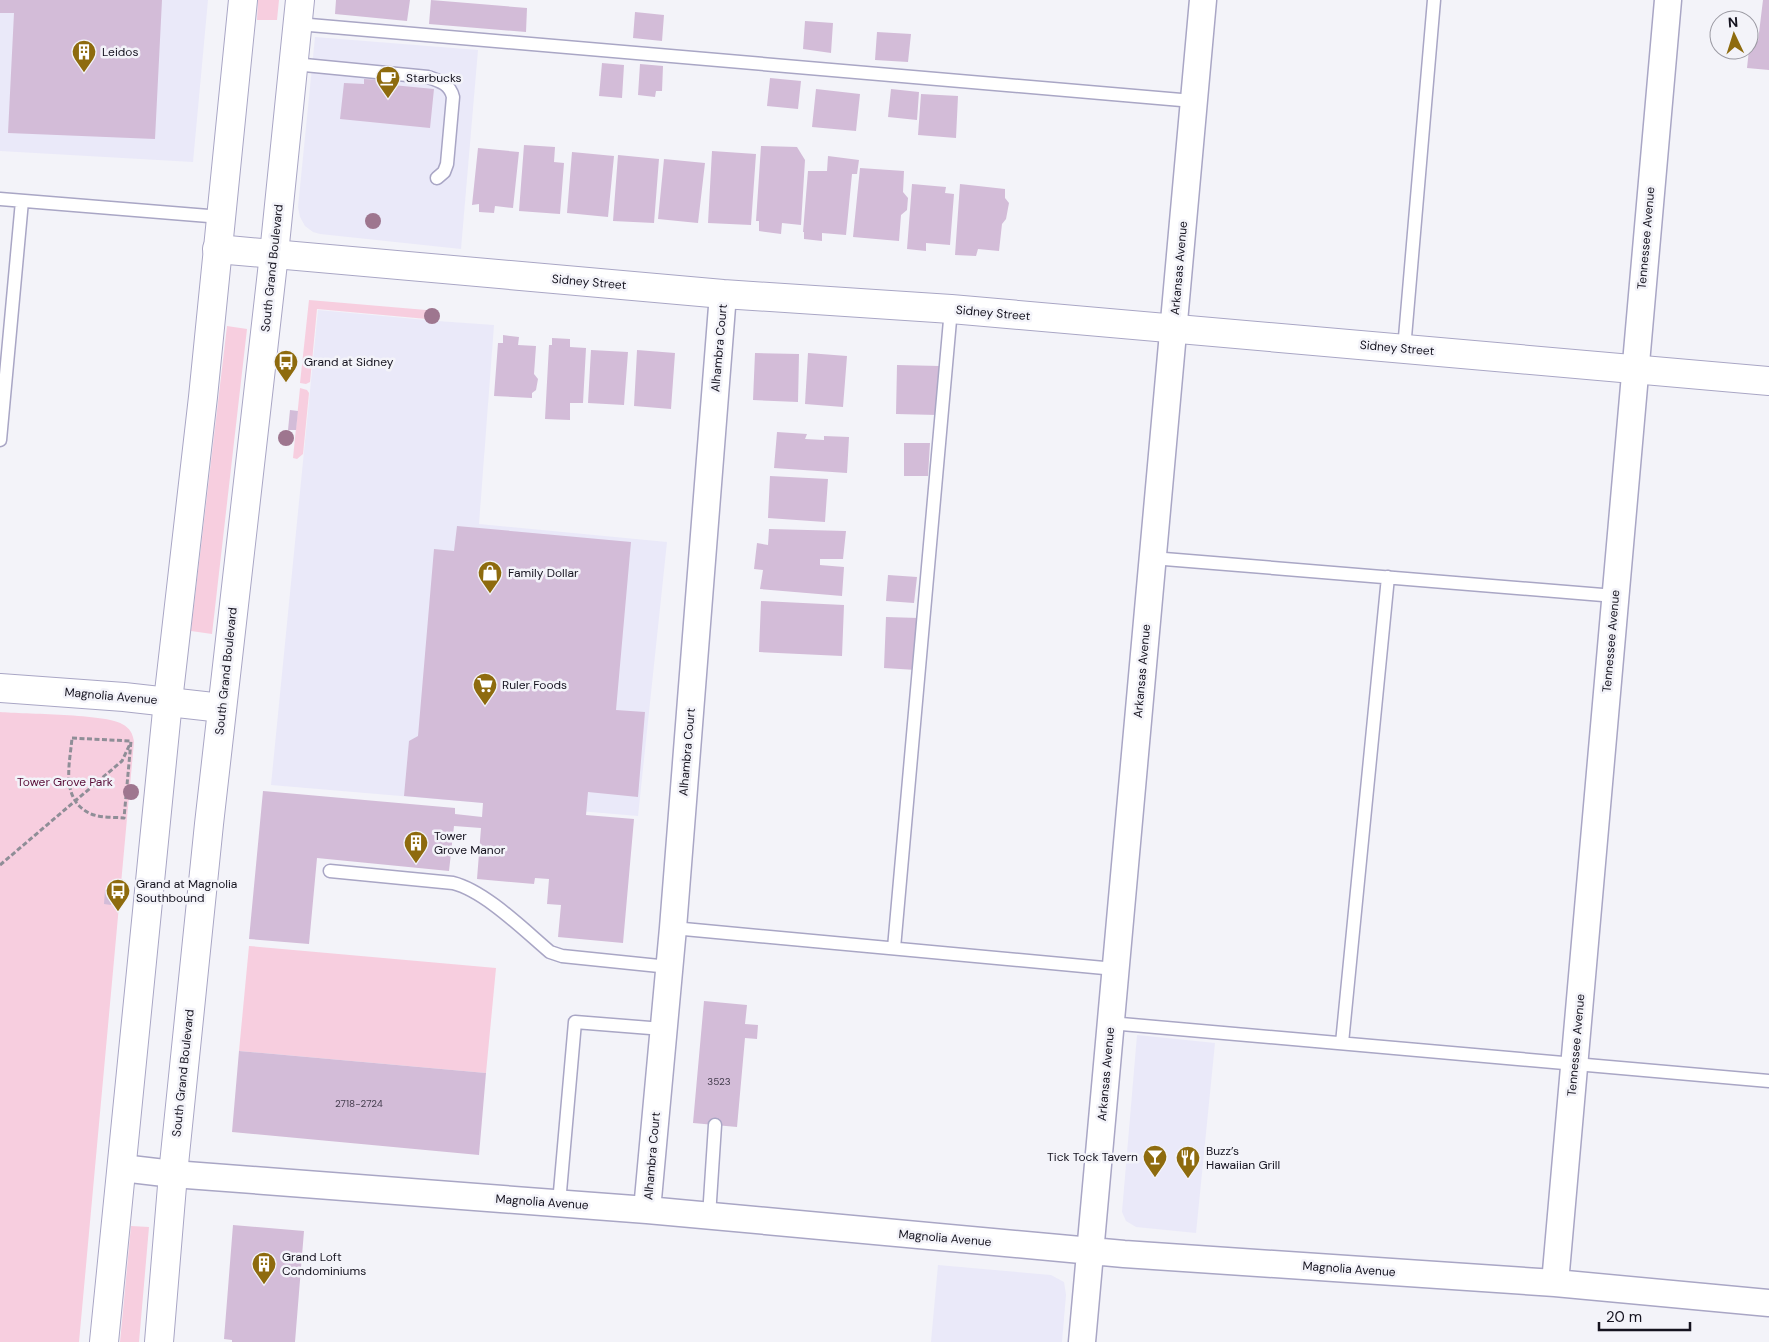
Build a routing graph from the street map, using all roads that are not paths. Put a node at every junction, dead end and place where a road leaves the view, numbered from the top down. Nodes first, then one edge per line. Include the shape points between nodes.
1 (243, 0) edge
2 (1203, 0) edge
3 (1434, 0) edge
4 (1668, 0) edge
5 (300, 12) edge
6 (294, 64) junction
7 (1193, 101) junction
8 (437, 178) dead end
9 (0, 199) edge
10 (22, 201) junction
11 (221, 217) junction
12 (217, 249) junction
13 (274, 254) junction
14 (724, 294) junction
15 (951, 309) junction
16 (1173, 329) junction
17 (1404, 349) junction
18 (1634, 369) junction
19 (1769, 381) edge
20 (0, 440) edge
21 (1152, 558) junction
22 (1388, 578) junction
23 (1615, 596) junction
24 (0, 688) edge
25 (168, 701) junction
26 (222, 708) junction
27 (330, 871) dead end
28 (672, 928) junction
29 (894, 948) junction
30 (669, 966) junction
31 (1115, 969) junction
32 (1110, 1023) junction
33 (663, 1029) junction
34 (1342, 1043) junction
35 (1574, 1064) junction
36 (1769, 1081) edge
37 (715, 1125) dead end
38 (122, 1168) junction
39 (173, 1174) junction
40 (560, 1203) junction
41 (647, 1210) junction
42 (709, 1216) junction
43 (1090, 1251) junction
44 (1556, 1283) junction
45 (1769, 1303) edge
46 (104, 1342) edge
47 (159, 1342) edge
48 (1082, 1342) edge

1 - 11 main road
2 - 7 street, Arkansas Avenue
3 - 17 lane
4 - 18 street, Tennessee Avenue
5 - 6 main road, South Grand Boulevard
5 - 7 lane
6 - 8 lane via 428,77 445,83 453,97 447,164
6 - 13 main road, South Grand Boulevard
7 - 16 street, Arkansas Avenue
9 - 10 lane
10 - 11 lane
10 - 20 lane
11 - 12 main road
12 - 13 main road, Sidney Street
12 - 25 main road
13 - 14 main road, Sidney Street
13 - 26 main road, South Grand Boulevard
14 - 15 main road, Sidney Street
14 - 28 street, Alhambra Court
15 - 16 main road, Sidney Street
15 - 29 lane
16 - 17 main road, Sidney Street
16 - 21 street, Arkansas Avenue
17 - 18 main road, Sidney Street
18 - 19 main road, Sidney Street
18 - 23 street, Tennessee Avenue
21 - 22 lane
21 - 31 street, Arkansas Avenue
22 - 23 lane
22 - 34 lane
23 - 35 street, Tennessee Avenue
24 - 25 main road, Magnolia Avenue
25 - 26 main road, Magnolia Avenue
25 - 38 main road
26 - 39 main road, South Grand Boulevard
27 - 30 lane via 466,886 550,952 562,956
28 - 29 lane
28 - 30 street, Alhambra Court
29 - 31 lane
30 - 33 street, Alhambra Court
31 - 32 street, Arkansas Avenue
32 - 34 lane
32 - 43 street, Arkansas Avenue
33 - 40 lane via 575,1022
33 - 41 street, Alhambra Court
34 - 35 lane
35 - 36 lane
35 - 44 street, Tennessee Avenue
37 - 42 lane
38 - 39 street, Magnolia Avenue
38 - 46 main road
39 - 40 street, Magnolia Avenue
39 - 47 main road, South Grand Boulevard
40 - 41 street, Magnolia Avenue
41 - 42 street, Magnolia Avenue
42 - 43 street, Magnolia Avenue
43 - 44 street, Magnolia Avenue
43 - 48 street, Arkansas Avenue
44 - 45 street, Magnolia Avenue

